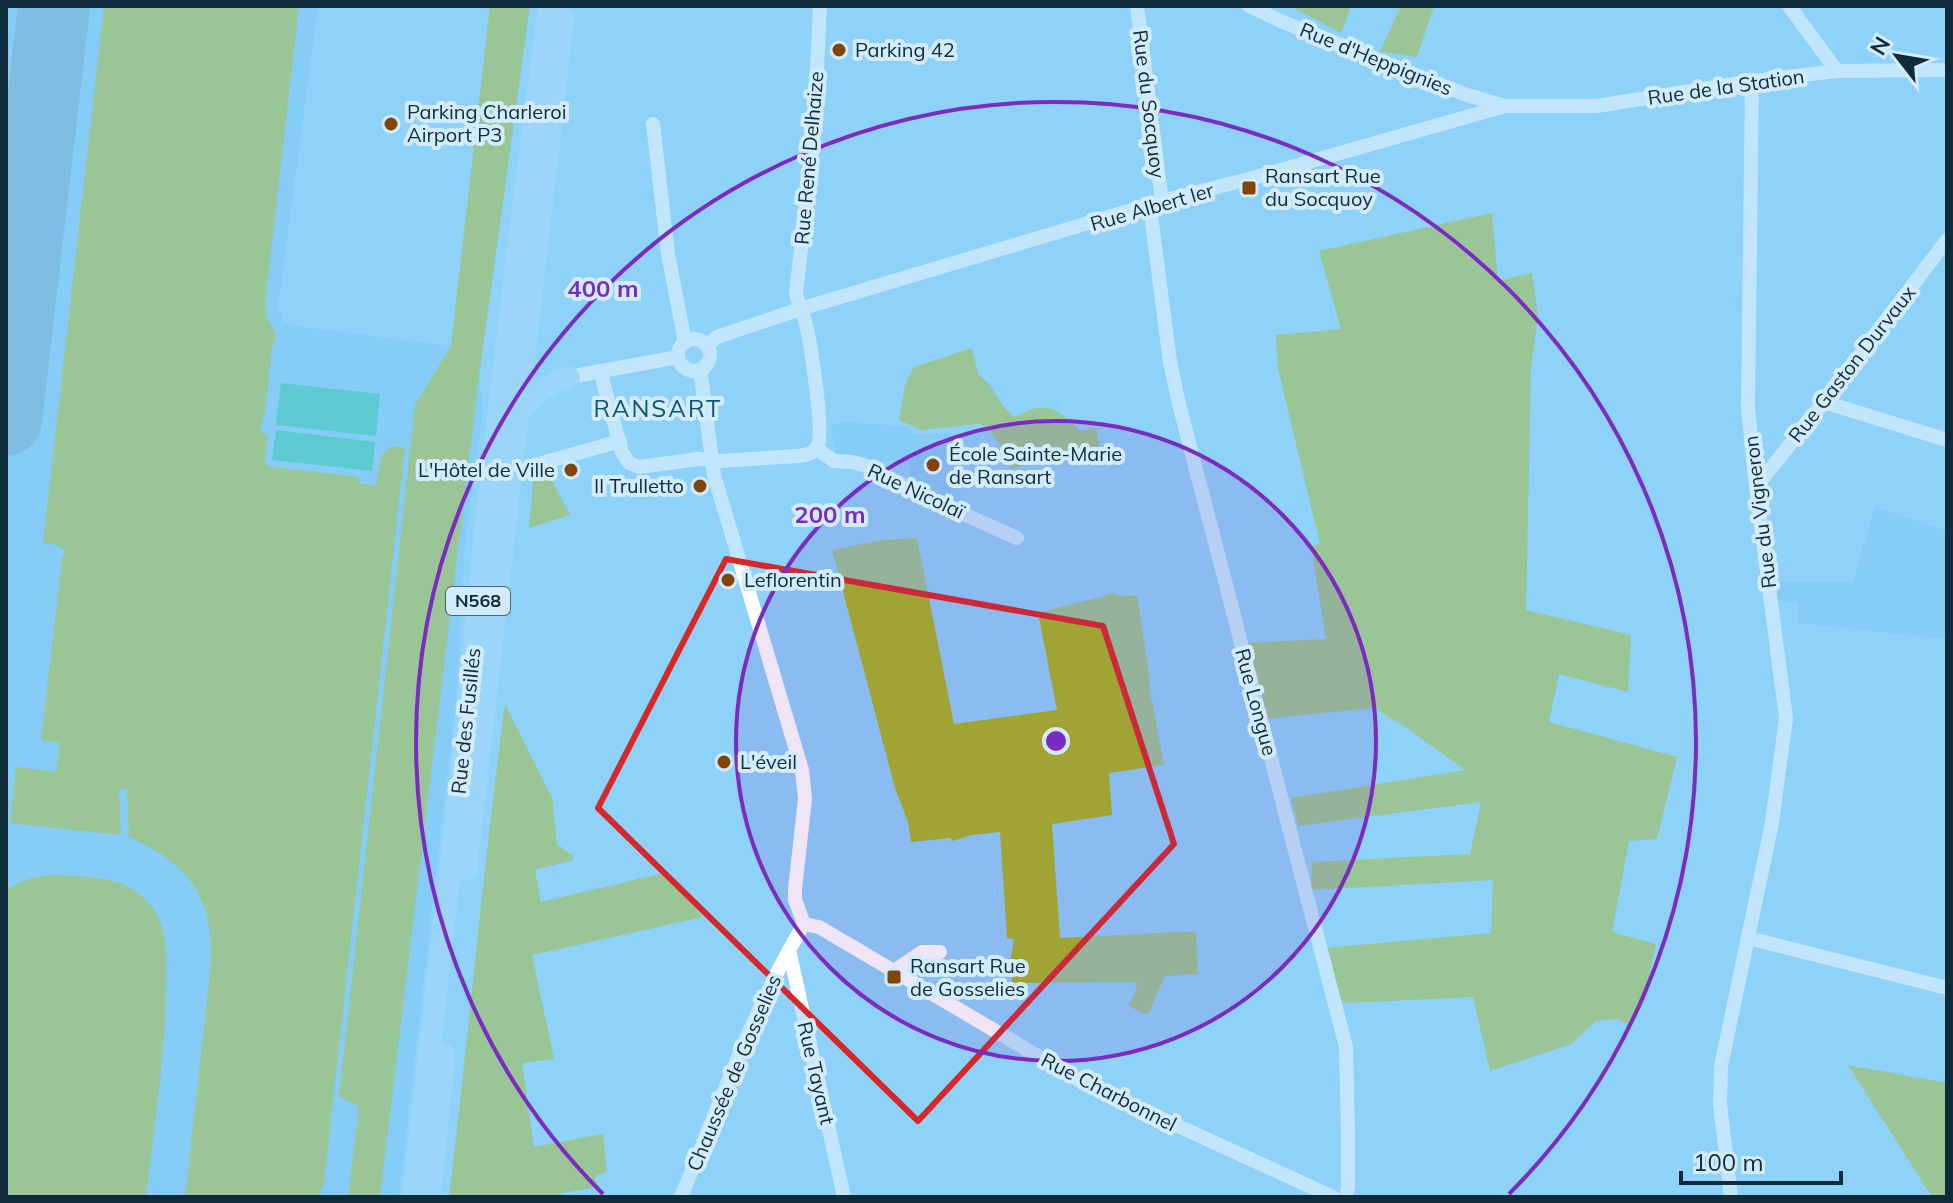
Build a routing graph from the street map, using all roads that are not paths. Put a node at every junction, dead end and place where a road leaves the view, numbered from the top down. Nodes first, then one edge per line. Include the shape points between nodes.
1 (549, 6) edge
2 (564, 6) edge
3 (820, 6) edge
4 (1137, 6) edge
5 (1249, 6) edge
6 (1789, 6) edge
7 (1947, 70) edge
8 (1837, 71) junction
9 (1752, 81) junction
10 (1505, 106) junction
11 (653, 124) dead end
12 (1156, 204) junction
13 (1947, 240) edge
14 (800, 309) junction
15 (685, 342) junction
16 (707, 346) junction
17 (525, 349) junction
18 (678, 357) junction
19 (699, 370) junction
20 (600, 371) junction
21 (569, 377) junction
22 (1824, 402) junction
23 (517, 417) junction
24 (1947, 440) edge
25 (620, 441) junction
26 (816, 448) junction
27 (710, 460) junction
28 (535, 465) dead end
29 (1756, 487) junction
30 (1017, 538) dead end
31 (804, 924) junction
32 (1748, 938) junction
33 (789, 950) junction
34 (940, 952) dead end
35 (894, 971) junction
36 (1947, 988) edge
37 (413, 1197) edge
38 (430, 1197) edge
39 (681, 1197) edge
40 (844, 1197) edge
41 (1333, 1197) edge
42 (1346, 1197) edge
43 (1731, 1197) edge

1 - 37 highway, Rue des Fusillés / N568 via 488,503
2 - 17 highway, Rue des Fusillés / N568
3 - 14 street, Rue René Delhaize via 814,132 796,294
4 - 12 street, Rue du Socquoy
5 - 10 street, Rue d'Heppignies
6 - 8 street
7 - 8 street, Rue de la Station
8 - 9 street, Rue de la Station
9 - 10 street, Rue de la Station via 1597,106
9 - 29 street, Rue du Vigneron via 1748,408
10 - 12 street, Rue Albert Ier
11 - 15 street via 668,254
12 - 14 street, Rue Albert Ier
12 - 42 street, Rue Longue via 1168,350 1179,404 1346,1047
13 - 22 street, Rue Gaston Durvaux
14 - 16 street, Rue Albert Ier via 717,337
14 - 26 street via 820,419
15 - 16 street via 697,339
15 - 18 street
16 - 19 street via 709,359
17 - 21 highway via 547,371
17 - 23 highway, Rue des Fusillés / N568
18 - 19 street via 683,367
18 - 20 street
19 - 27 street
20 - 21 street
20 - 25 street
21 - 23 highway via 545,387
22 - 24 street
22 - 29 street, Rue Gaston Durvaux
23 - 38 highway, Rue des Fusillés / N568
25 - 27 street via 629,463 640,467
25 - 28 street
26 - 27 street via 798,456
26 - 30 street, Rue Nicolaï via 834,461 867,466
27 - 31 street via 802,770 805,799 795,900
29 - 32 street, Rue du Vigneron via 1786,718 1772,823
31 - 33 street, Chaussée de Gosselies
31 - 35 street, Rue Charbonnel via 819,927
32 - 36 street
32 - 43 street, Rue du Vigneron via 1721,1066
33 - 39 street, Chaussée de Gosselies
33 - 40 street, Rue Tayant
34 - 35 street via 922,952
35 - 41 street, Rue Charbonnel via 1082,1082

